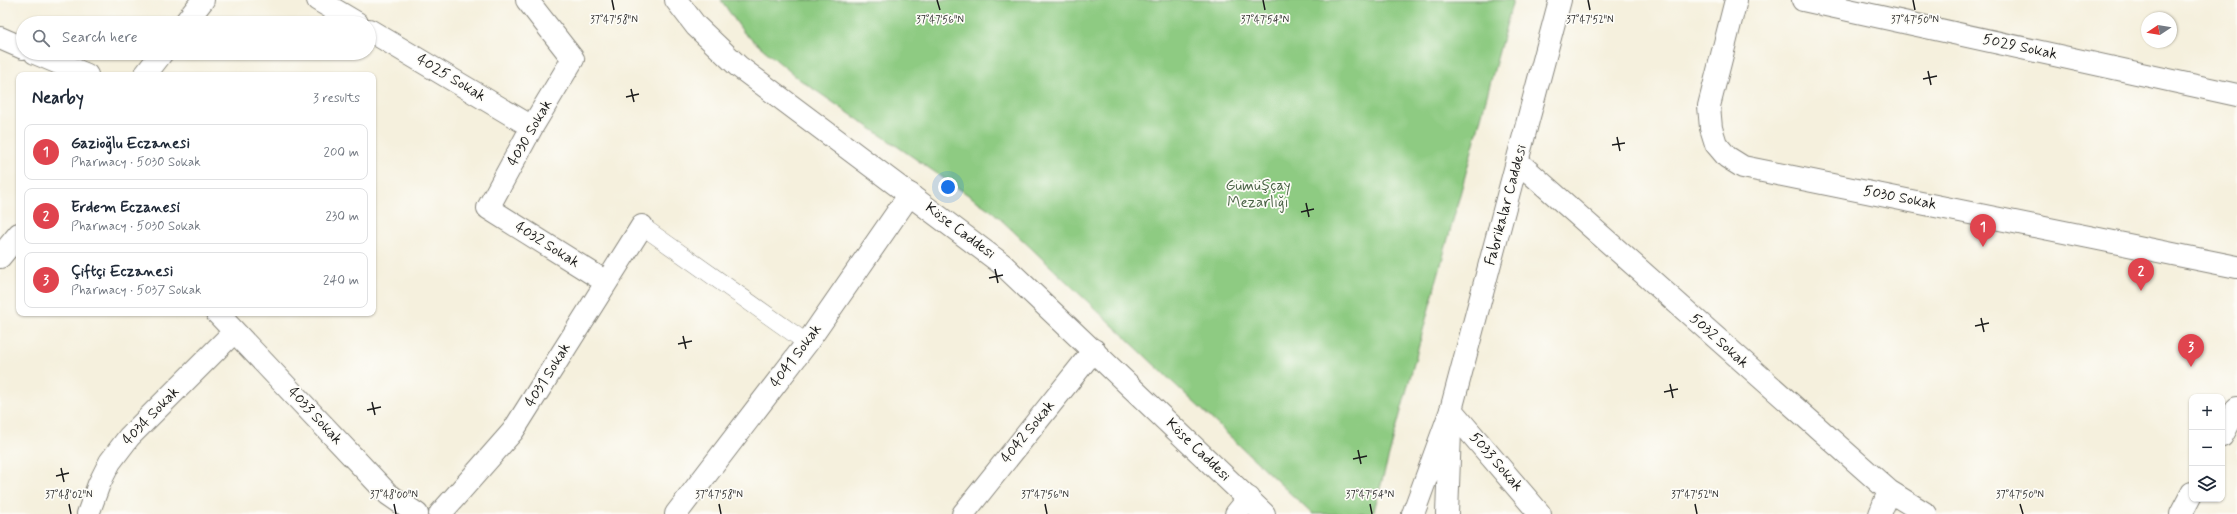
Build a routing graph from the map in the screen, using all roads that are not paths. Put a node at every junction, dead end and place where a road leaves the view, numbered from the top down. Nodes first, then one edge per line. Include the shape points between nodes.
1 (203, 0) edge
2 (318, 0) edge
3 (527, 0) edge
4 (676, 0) edge
5 (1560, 0) edge
6 (1736, 0) edge
7 (1803, 0) edge
8 (190, 16) edge
9 (345, 16) edge
10 (376, 34) edge
11 (0, 38) edge
12 (16, 45) edge
13 (52, 60) edge
14 (157, 60) edge
15 (80, 72) edge
16 (147, 72) edge
17 (2237, 95) edge
18 (532, 127) junction
19 (1518, 162) junction
20 (910, 194) junction
21 (488, 208) joint
22 (642, 226) joint
23 (16, 238) edge
24 (0, 257) edge
25 (2237, 267) edge
26 (606, 282) junction
27 (220, 316) edge
28 (234, 332) junction
29 (807, 343) junction
30 (1094, 350) junction
31 (2237, 408) edge
32 (1451, 410) junction
33 (2225, 430) edge
34 (1889, 491) junction
35 (2189, 499) edge
36 (1243, 506) edge
37 (88, 514) edge
38 (417, 514) edge
39 (440, 514) edge
40 (676, 514) edge
41 (963, 514) edge
42 (1264, 514) edge
43 (1413, 514) edge
44 (1447, 514) edge
45 (1540, 514) edge
46 (1880, 514) edge
47 (1926, 514) edge
48 (2181, 514) edge

1 - 8 street
2 - 9 street
3 - 18 street, 4030 Sokak via 573,59
4 - 20 street, Köse Caddesi via 696,26 738,66
5 - 19 street, Fabrikalar Caddesi
6 - 25 street, 5030 Sokak via 1709,106 1710,128 1716,144 1727,157 1743,166
7 - 17 street, 5029 Sokak
10 - 18 street, 4025 Sokak
11 - 12 street
13 - 15 street
14 - 16 street
18 - 21 street, 4030 Sokak
19 - 32 street, Fabrikalar Caddesi
19 - 34 street, 5032 Sokak
20 - 29 street, 4041 Sokak
20 - 30 street, Köse Caddesi via 1002,264
21 - 26 street, 4032 Sokak
22 - 26 street, 4031 Sokak
22 - 29 lane
23 - 24 street
26 - 39 street, 4031 Sokak via 512,431
27 - 28 street, 4033 Sokak
28 - 37 street, 4034 Sokak via 129,437 110,462
28 - 38 street, 4033 Sokak via 388,494
29 - 40 street, 4041 Sokak
30 - 36 street, Köse Caddesi
30 - 41 street, 4042 Sokak
31 - 33 street
32 - 43 street, Fabrikalar Caddesi
32 - 44 street, Fabrikalar Caddesi
32 - 45 street, 5033 Sokak
34 - 46 street
34 - 47 street, 5032 Sokak
35 - 48 street
36 - 42 street, Köse Caddesi

